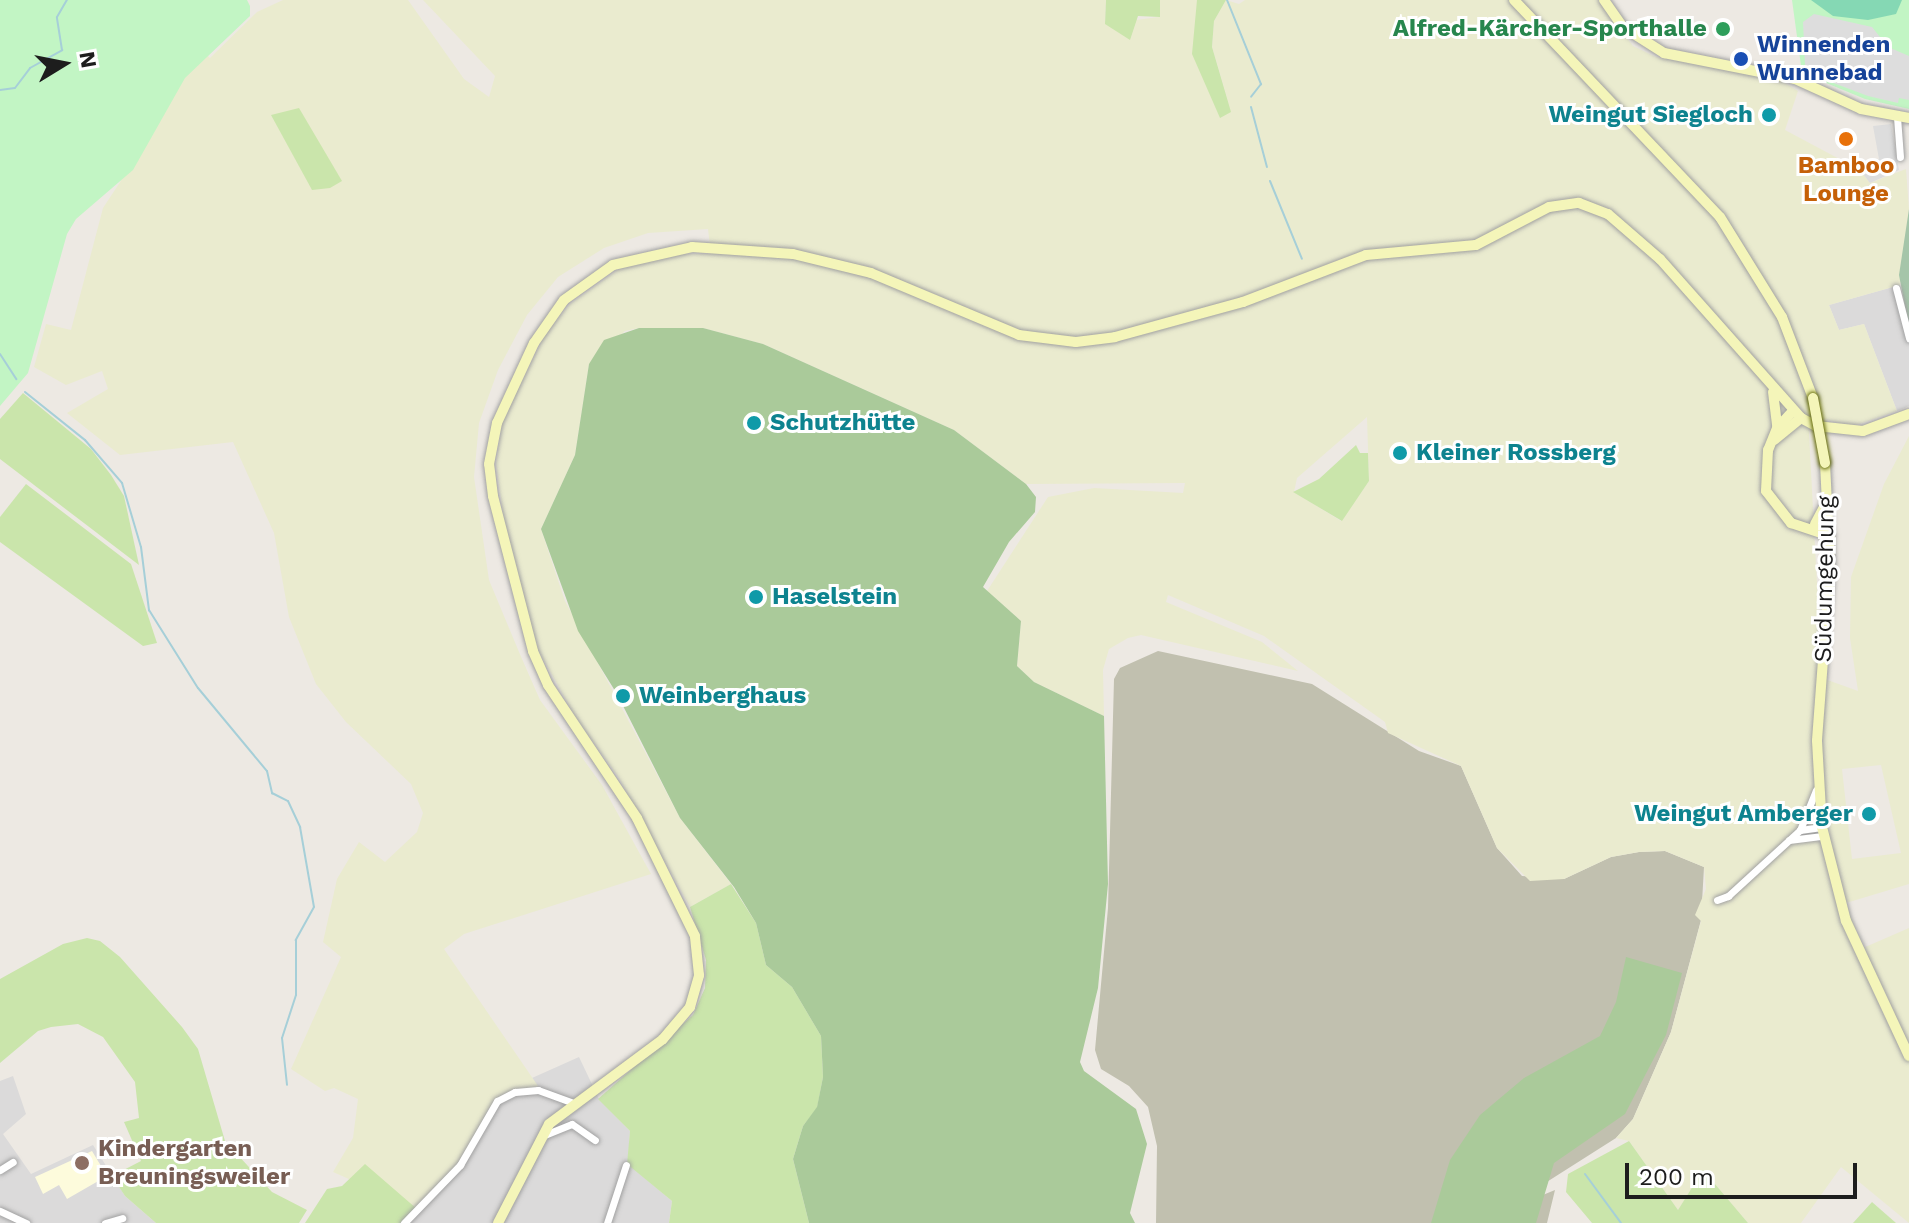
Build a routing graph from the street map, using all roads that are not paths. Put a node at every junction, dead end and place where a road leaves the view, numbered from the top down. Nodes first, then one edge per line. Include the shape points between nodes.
1 (1514, 0) edge
2 (1604, 0) edge
3 (1903, 118) edge
4 (1900, 157) dead end
5 (1896, 288) dead end
6 (1909, 338) edge
7 (1772, 390) junction
8 (1797, 414) junction
9 (1909, 414) edge
10 (1777, 428) junction
11 (1774, 440) junction
12 (1828, 497) junction
13 (1815, 524) junction
14 (1803, 528) junction
15 (1830, 531) junction
16 (1818, 784) junction
17 (1800, 830) junction
18 (1822, 832) junction
19 (1783, 842) junction
20 (1717, 900) dead end
21 (1909, 1056) edge
22 (571, 1102) junction
23 (540, 1136) junction
24 (595, 1140) dead end
25 (13, 1162) dead end
26 (626, 1165) dead end
27 (0, 1170) edge
28 (0, 1211) edge
29 (122, 1218) dead end
30 (26, 1223) edge
31 (105, 1223) edge
32 (404, 1223) edge
33 (498, 1223) edge
34 (607, 1223) edge

1 - 12 street, Südumgehung, bridge via 1689,180 1747,253 1789,331 1813,398
2 - 3 street via 1623,27 1664,53 1795,79 1861,109
3 - 4 street
5 - 6 street
7 - 8 street
7 - 10 street
7 - 22 street via 1715,315 1671,269 1608,214 1579,203 1549,207 1476,245 1366,255 1243,302 1115,337 1076,342 1019,335 871,273 793,254 669,249 629,259 596,275 564,300 543,327 497,423 489,464 501,535 533,651 548,685 637,818 699,956 697,990 681,1020
8 - 9 street via 1832,429 1863,431
8 - 10 street
8 - 11 street
10 - 11 street
11 - 14 street via 1764,464 1766,491 1782,516
12 - 13 street
12 - 15 street, Südumgehung
13 - 14 street
13 - 15 street
14 - 15 street
15 - 16 street, Südumgehung
16 - 17 street via 1813,808
16 - 18 street, Südumgehung
17 - 18 street
17 - 19 street
18 - 19 street
18 - 21 street, Südumgehung via 1846,921
19 - 20 street via 1737,888
22 - 23 street
22 - 32 street via 538,1090 515,1092 497,1101 460,1165
23 - 24 street via 572,1124
23 - 33 street
25 - 27 street
26 - 34 street
28 - 30 street
29 - 31 street

